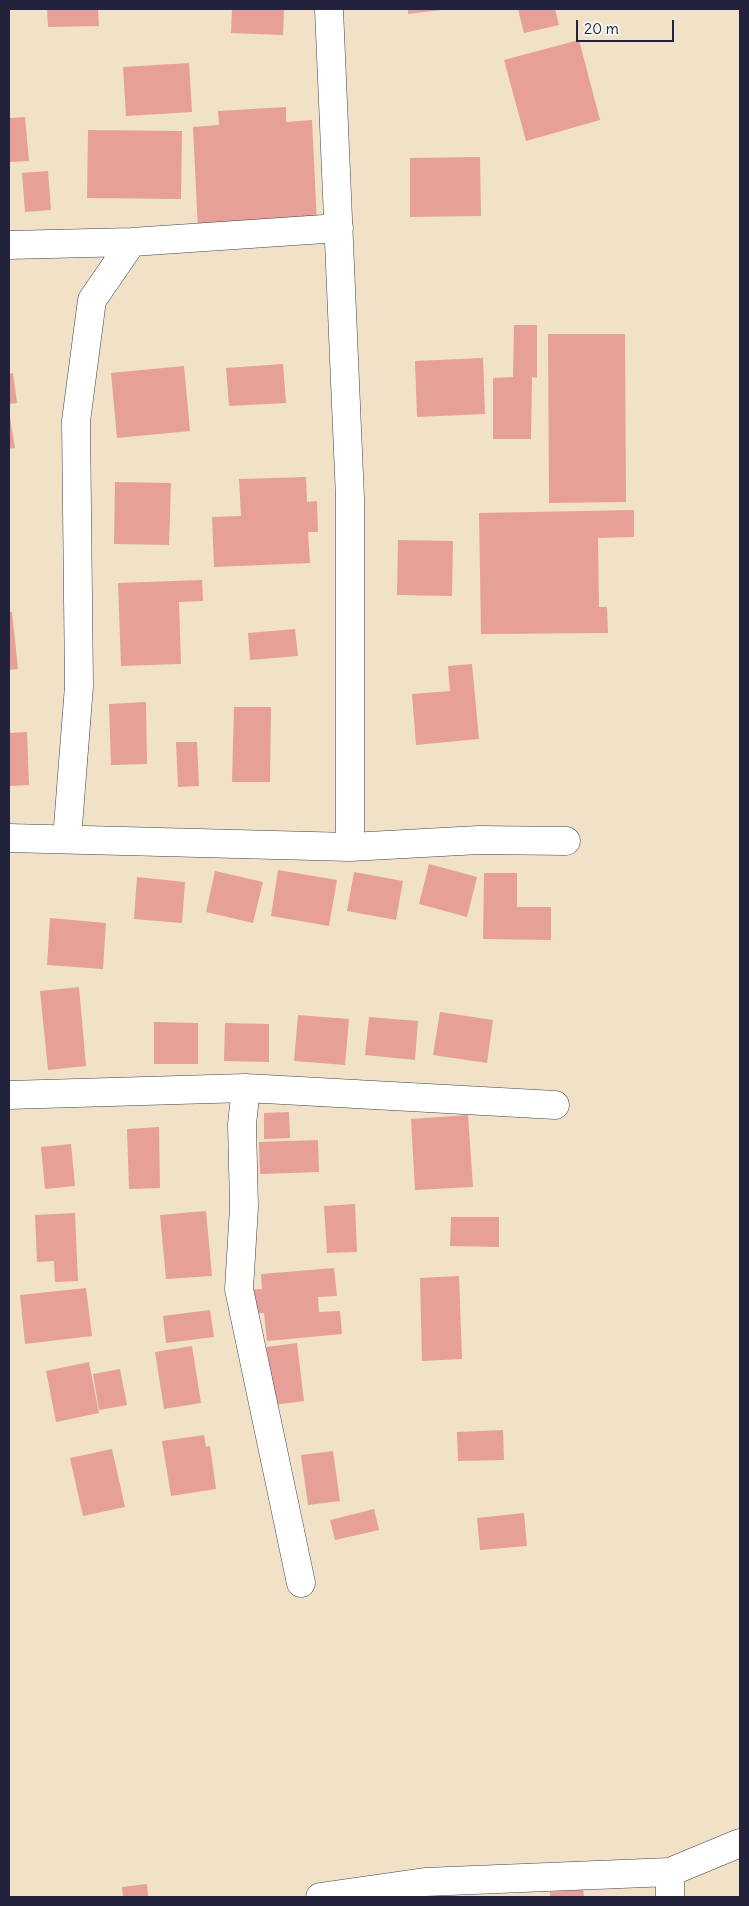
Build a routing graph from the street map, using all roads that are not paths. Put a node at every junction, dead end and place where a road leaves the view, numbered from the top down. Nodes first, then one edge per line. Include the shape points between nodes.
1 (329, 9) edge
2 (340, 228) junction
3 (132, 242) junction
4 (9, 245) edge
5 (9, 838) edge
6 (67, 839) junction
7 (566, 841) dead end
8 (350, 847) junction
9 (246, 1088) junction
10 (9, 1095) edge
11 (555, 1105) dead end
12 (301, 1583) dead end
13 (740, 1843) edge
14 (670, 1885) edge
15 (426, 1890) edge
16 (320, 1897) edge

1 - 2 street
2 - 3 street
2 - 8 street via 350,498
3 - 4 street
3 - 6 street via 92,300 76,421 79,686
5 - 6 street
6 - 8 street
7 - 8 street via 479,840
9 - 10 street
9 - 11 street
9 - 12 street via 242,1124 244,1207 239,1289
13 - 14 street
14 - 15 street
15 - 16 street

